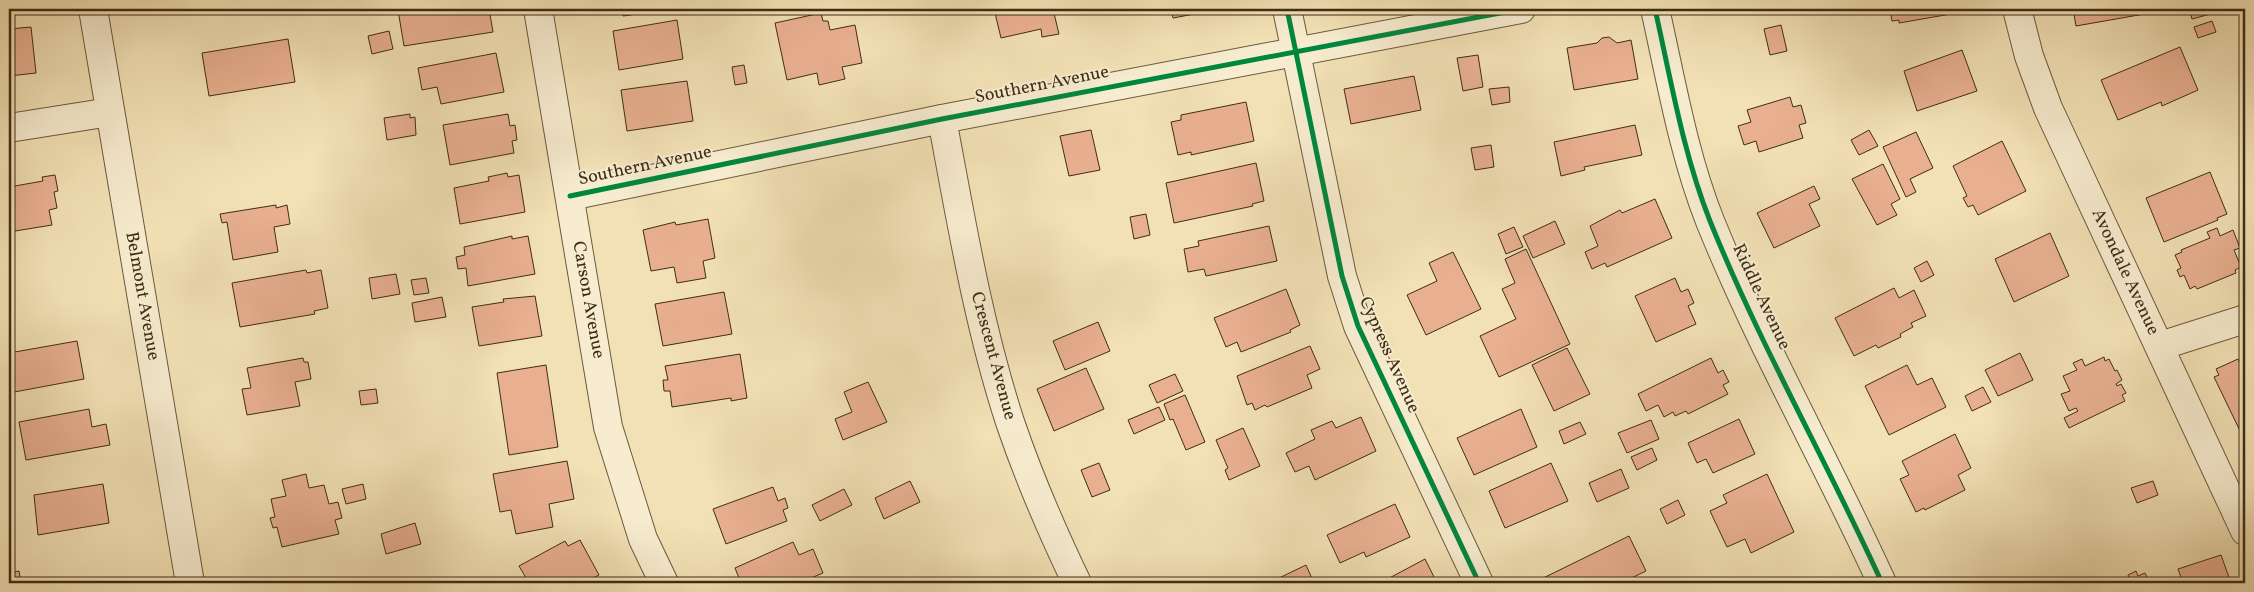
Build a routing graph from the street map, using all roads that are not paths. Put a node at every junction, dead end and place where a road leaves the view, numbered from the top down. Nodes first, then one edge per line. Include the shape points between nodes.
1 (93, 9) edge
2 (538, 9) edge
3 (1287, 9) edge
4 (1521, 9) edge
5 (1654, 9) edge
6 (2017, 9) edge
7 (1294, 51) junction
8 (110, 112) junction
9 (942, 118) junction
10 (9, 128) edge
11 (570, 196) junction
12 (2245, 319) edge
13 (2160, 346) junction
14 (2245, 531) edge
15 (190, 583) edge
16 (664, 583) edge
17 (1077, 583) edge
18 (1479, 583) edge
19 (1882, 583) edge

1 - 8 street, Belmont Avenue
2 - 11 street, Carson Avenue
3 - 7 street, Cypress Avenue
4 - 7 street, Southern Avenue
5 - 19 street, Riddle Avenue via 1686,149 1710,220 1744,298
6 - 13 street, Avondale Avenue via 2029,56 2048,108
7 - 9 street, Southern Avenue
7 - 18 street, Cypress Avenue via 1342,276 1358,326
8 - 10 street
8 - 15 street, Belmont Avenue
9 - 11 street, Southern Avenue
9 - 17 street, Crescent Avenue via 974,286 1010,420 1051,530
11 - 16 street, Carson Avenue via 608,427 643,539
12 - 13 street
13 - 14 street, Avondale Avenue

